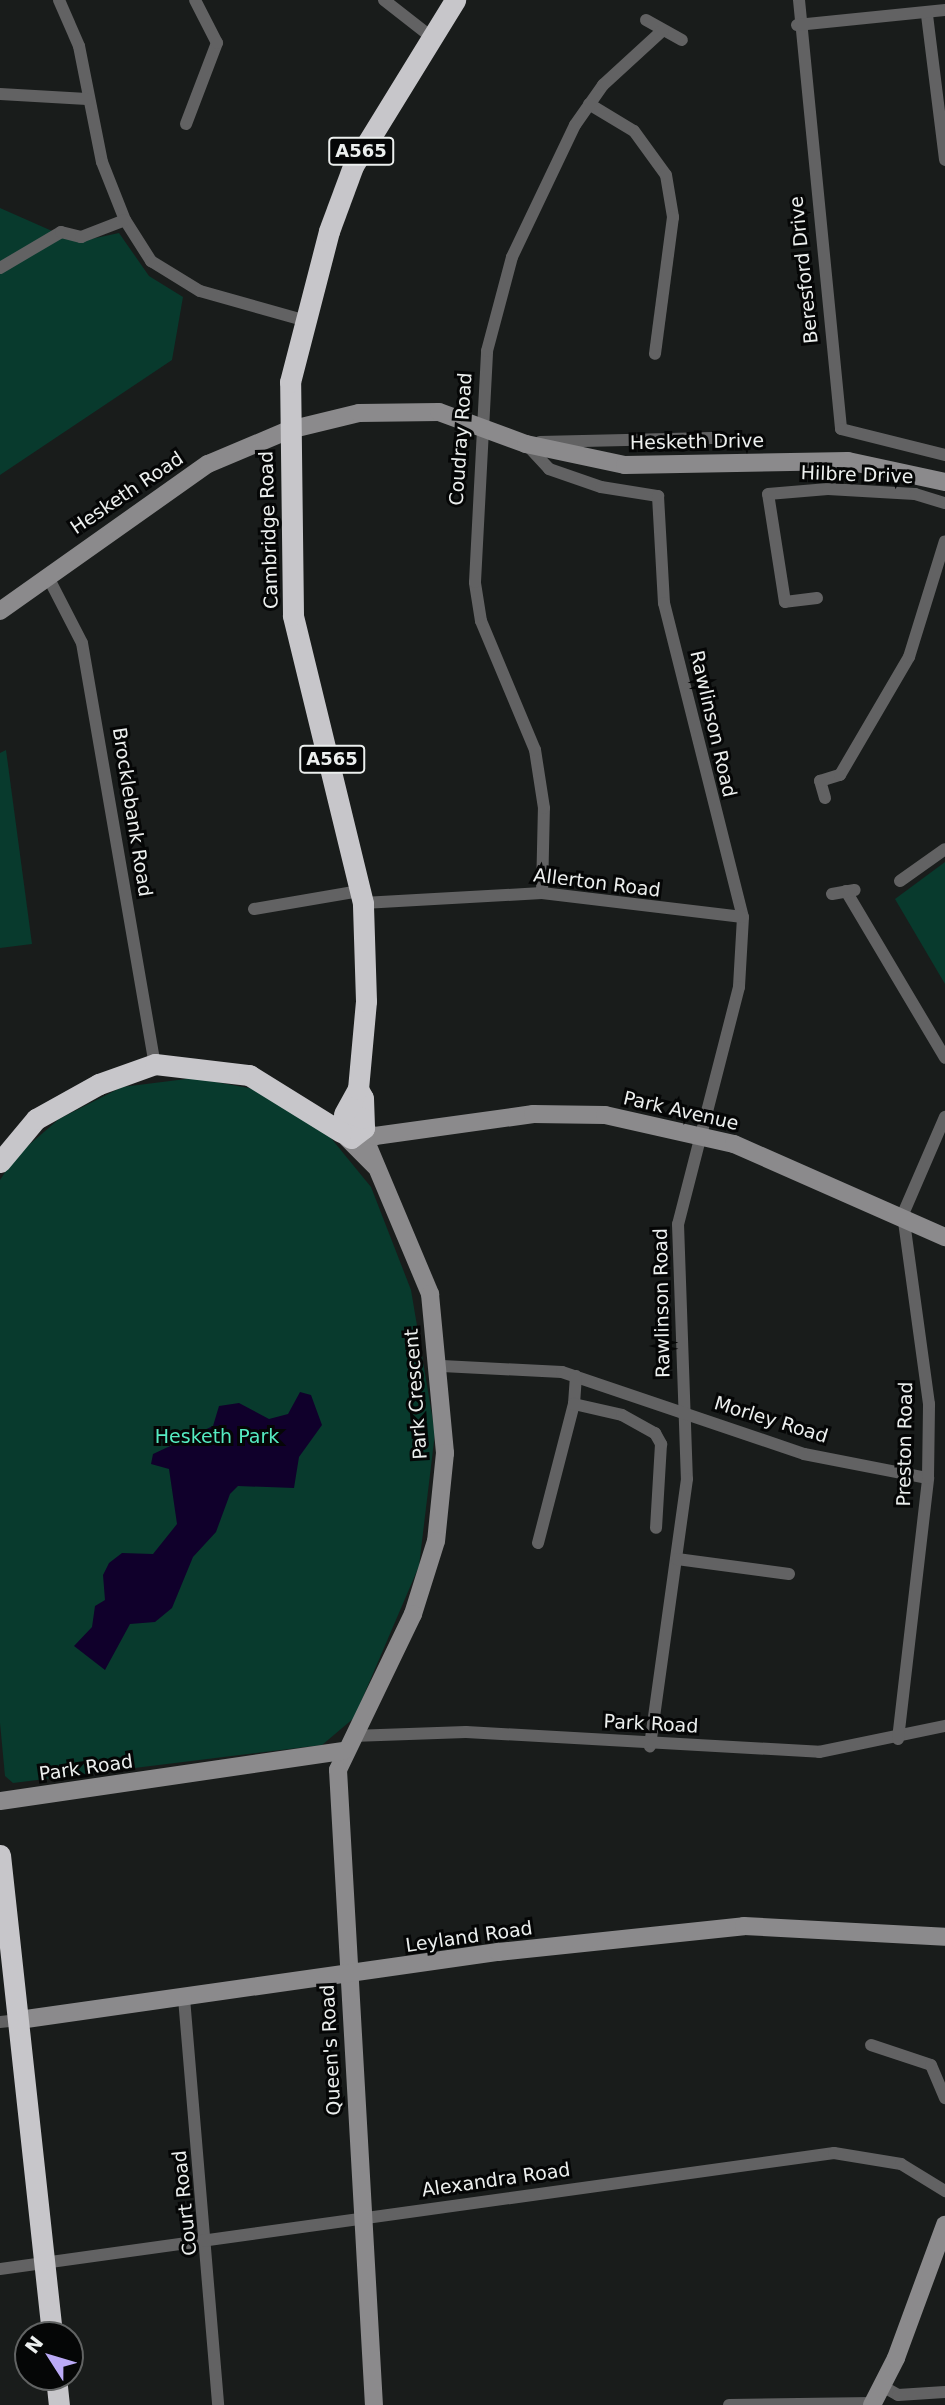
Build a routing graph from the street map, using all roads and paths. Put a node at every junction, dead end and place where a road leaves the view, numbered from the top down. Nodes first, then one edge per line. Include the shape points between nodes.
1 (59, 0) edge
2 (195, 0) edge
3 (384, 0) edge
4 (455, 0) edge
5 (799, 0) edge
6 (945, 10) edge
7 (927, 15) junction
8 (646, 20) dead end
9 (797, 25) junction
10 (663, 30) junction
11 (430, 36) junction
12 (682, 40) dead end
13 (0, 94) edge
14 (88, 99) junction
15 (589, 104) junction
16 (185, 125) dead end
17 (945, 160) edge
18 (125, 220) junction
19 (0, 268) edge
20 (303, 320) junction
21 (655, 354) dead end
22 (479, 423) junction
23 (289, 430) junction
24 (722, 438) dead end
25 (526, 444) junction
26 (945, 456) edge
27 (945, 482) edge
28 (945, 503) edge
29 (945, 541) edge
30 (47, 575) junction
31 (817, 598) dead end
32 (0, 611) edge
33 (825, 798) dead end
34 (945, 849) edge
35 (900, 881) dead end
36 (542, 893) junction
37 (832, 894) dead end
38 (361, 897) junction
39 (254, 909) dead end
40 (743, 917) junction
41 (945, 1058) edge
42 (155, 1064) junction
43 (945, 1117) edge
44 (353, 1125) junction
45 (700, 1135) junction
46 (0, 1162) edge
47 (903, 1214) junction
48 (945, 1237) edge
49 (442, 1366) junction
50 (576, 1376) junction
51 (630, 1391) junction
52 (573, 1404) junction
53 (684, 1409) junction
54 (622, 1415) junction
55 (928, 1478) junction
56 (657, 1512) junction
57 (682, 1516) junction
58 (656, 1528) dead end
59 (538, 1543) dead end
60 (677, 1559) junction
61 (789, 1574) dead end
62 (374, 1703) joint
63 (945, 1726) edge
64 (898, 1739) junction
65 (347, 1744) junction
66 (650, 1746) junction
67 (0, 1801) edge
68 (0, 1855) edge
69 (945, 1937) edge
70 (348, 1976) junction
71 (184, 1998) junction
72 (9, 2021) edge
73 (871, 2045) dead end
74 (945, 2098) edge
75 (945, 2191) edge
76 (361, 2218) junction
77 (945, 2225) edge
78 (208, 2237) junction
79 (44, 2263) junction
80 (0, 2269) edge
81 (50, 2321) edge
82 (883, 2386) junction
83 (945, 2392) edge
84 (872, 2404) edge
85 (219, 2405) edge
86 (374, 2405) edge
87 (729, 2405) edge

1 - 14 street via 79,46
2 - 16 street via 217,43
3 - 11 street
4 - 11 highway, Cambridge Road / A565
5 - 9 street, Beresford Drive
6 - 7 street
7 - 9 street
7 - 17 street
8 - 10 street
9 - 26 street, Beresford Drive via 841,429
10 - 12 street
10 - 15 street, Coudray Road
11 - 20 highway, Cambridge Road / A565 via 353,166
13 - 14 street
14 - 18 street
15 - 21 street via 634,131 666,175 673,217
15 - 22 street, Coudray Road via 531,211 495,307
18 - 19 street via 81,237 61,232
18 - 20 street via 150,261 174,281
20 - 23 highway, Cambridge Road / A565 via 290,382
22 - 23 street, Hesketh Drive via 439,412 388,410
22 - 25 street, Hesketh Drive
22 - 36 street, Coudray Road via 475,582 481,621 535,750 544,808
23 - 30 street, Hesketh Road via 178,481
23 - 38 highway, Cambridge Road / A565 via 293,615
24 - 25 street
25 - 27 street, Hesketh Drive via 625,465 862,463
25 - 40 street, Rawlinson Road via 549,469 601,487 658,496 664,603
28 - 31 street, Hilbre Drive via 915,494 828,489 768,494 785,602
29 - 33 street via 909,657 840,775 820,781
30 - 32 street, Hesketh Road
30 - 42 street, Brocklebank Road via 82,643
34 - 35 street
36 - 38 street, Allerton Road
36 - 40 street, Allerton Road
37 - 41 street via 851,891
38 - 39 street, Allerton Road
38 - 44 highway, Cambridge Road / A565 via 366,1001
40 - 45 street, Rawlinson Road via 739,986
42 - 44 highway via 249,1075 309,1108
42 - 46 highway via 101,1083 36,1119
43 - 47 street
44 - 45 street, Park Avenue via 390,1131 567,1112
44 - 49 street, Park Crescent via 430,1294
45 - 47 street, Park Avenue
45 - 53 street, Rawlinson Road via 678,1224
47 - 48 street, Park Avenue
47 - 55 street, Preston Road via 929,1404
49 - 50 street, Morley Road
49 - 62 street, Park Crescent via 445,1453 436,1541 413,1614
50 - 51 street, Morley Road
50 - 52 street
51 - 53 street, Morley Road
51 - 54 street
52 - 54 street
52 - 59 street
53 - 55 street, Morley Road via 714,1427 804,1454
53 - 57 street, Rawlinson Road
54 - 56 street via 644,1425 661,1444
55 - 64 street, Preston Road
56 - 57 street
56 - 58 street
57 - 60 street, Rawlinson Road
60 - 61 street
60 - 66 street, Rawlinson Road
62 - 65 street, Queen's Road
63 - 64 street, Park Road
64 - 66 street, Park Road via 819,1752
65 - 66 street, Park Road via 466,1732
65 - 67 street, Park Road
65 - 70 street, Queen's Road via 337,1782
68 - 72 highway
69 - 70 street, Leyland Road via 744,1926
70 - 71 street, Leyland Road
70 - 76 street, Queen's Road
71 - 72 street, Leyland Road
71 - 78 street, Court Road
72 - 79 highway
73 - 74 street via 931,2065
75 - 76 street, Alexandra Road via 901,2164 834,2153
76 - 78 street, Alexandra Road
76 - 86 street, Queen's Road
77 - 82 street
78 - 79 street, Alexandra Road
78 - 85 street, Court Road
79 - 80 street, Alexandra Road
79 - 81 highway
82 - 83 street via 898,2395
82 - 84 street
84 - 87 street

